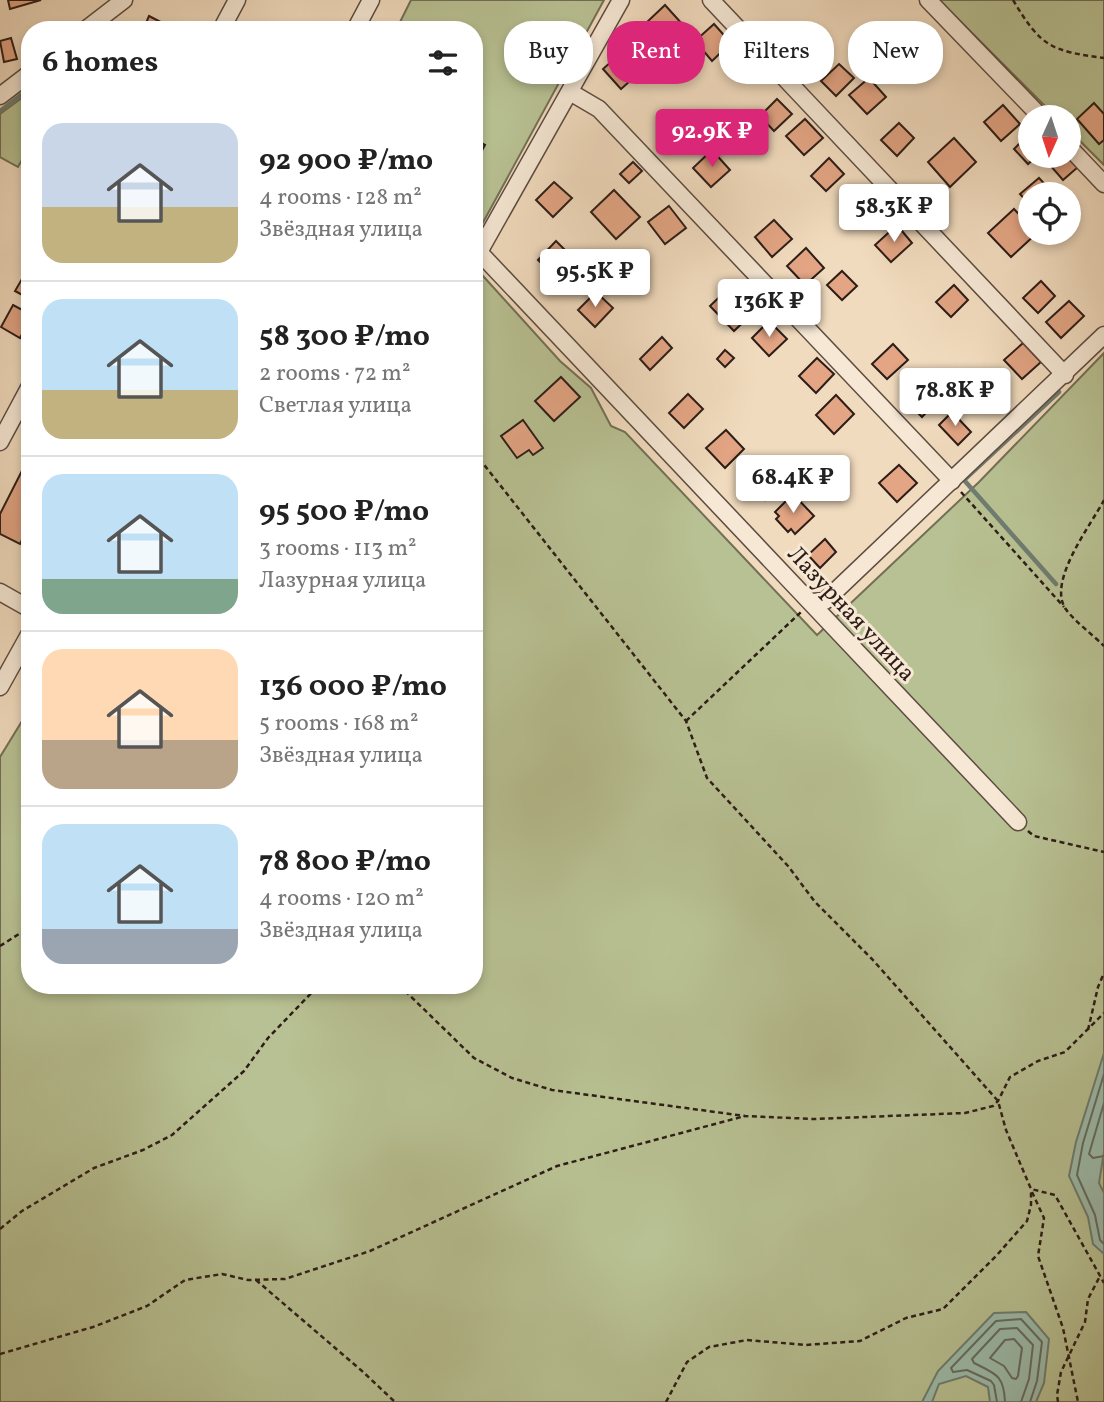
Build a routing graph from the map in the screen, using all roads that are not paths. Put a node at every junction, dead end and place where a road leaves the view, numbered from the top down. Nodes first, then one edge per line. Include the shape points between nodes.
1 (124, 0) edge
2 (237, 0) edge
3 (371, 0) edge
4 (621, 0) edge
5 (711, 0) edge
6 (928, 0) edge
7 (97, 21) edge
8 (226, 21) edge
9 (360, 21) edge
10 (21, 80) edge
11 (569, 92) junction
12 (0, 96) edge
13 (1029, 105) edge
14 (1082, 161) edge
15 (1104, 184) edge
16 (483, 241) edge
17 (483, 257) edge
18 (1104, 335) edge
19 (1065, 375) junction
20 (21, 403) edge
21 (0, 442) edge
22 (952, 481) junction
23 (0, 592) edge
24 (812, 602) junction
25 (21, 604) edge
26 (21, 649) edge
27 (0, 687) edge
28 (1018, 822) road end

1 - 7 street
2 - 8 street
3 - 9 street
4 - 11 street
5 - 19 street
6 - 13 street
10 - 12 street
11 - 16 street
11 - 22 street via 599,109
14 - 15 street
17 - 24 street, Лазурная улица
18 - 19 street
19 - 22 street
20 - 21 street
22 - 24 street via 825,601
23 - 25 street
24 - 28 street, Лазурная улица
26 - 27 street

